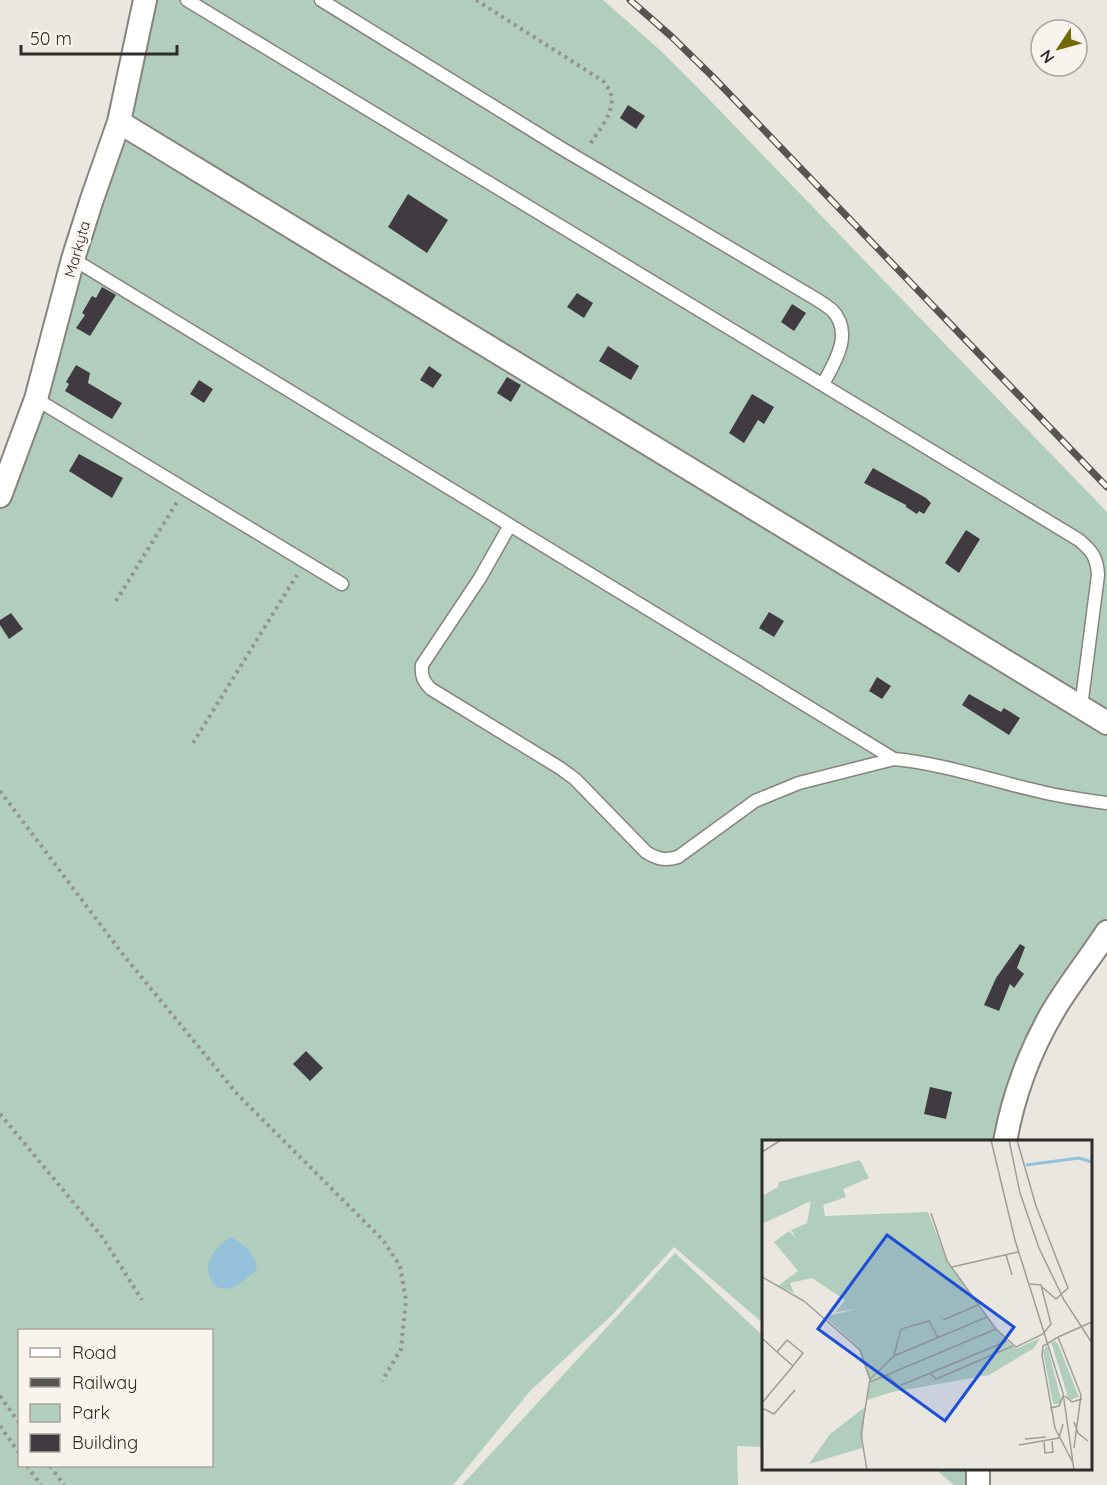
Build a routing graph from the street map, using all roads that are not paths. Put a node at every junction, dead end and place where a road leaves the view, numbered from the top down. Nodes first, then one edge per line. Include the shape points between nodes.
1 (145, 0) edge
2 (187, 0) edge
3 (321, 0) edge
4 (119, 122) junction
5 (73, 259) junction
6 (823, 384) junction
7 (36, 399) junction
8 (0, 496) edge
9 (510, 525) junction
10 (342, 584) dead end
11 (1081, 707) junction
12 (1107, 723) edge
13 (894, 759) junction
14 (1107, 803) edge
15 (1107, 932) edge
16 (1006, 1140) edge

1 - 4 street, Markyta
2 - 6 lane
3 - 6 lane via 832,310 840,323 842,341
4 - 5 street, Markyta
4 - 11 street
5 - 7 street, Markyta
5 - 9 lane
6 - 11 lane via 1092,551 1098,575
7 - 8 street, Markyta
7 - 10 lane
9 - 13 lane
9 - 13 lane via 423,665 424,682 560,768 656,859 678,857 756,801 799,783
11 - 12 street
13 - 14 lane via 927,762 1039,792
15 - 16 street via 1055,1009 1035,1048

